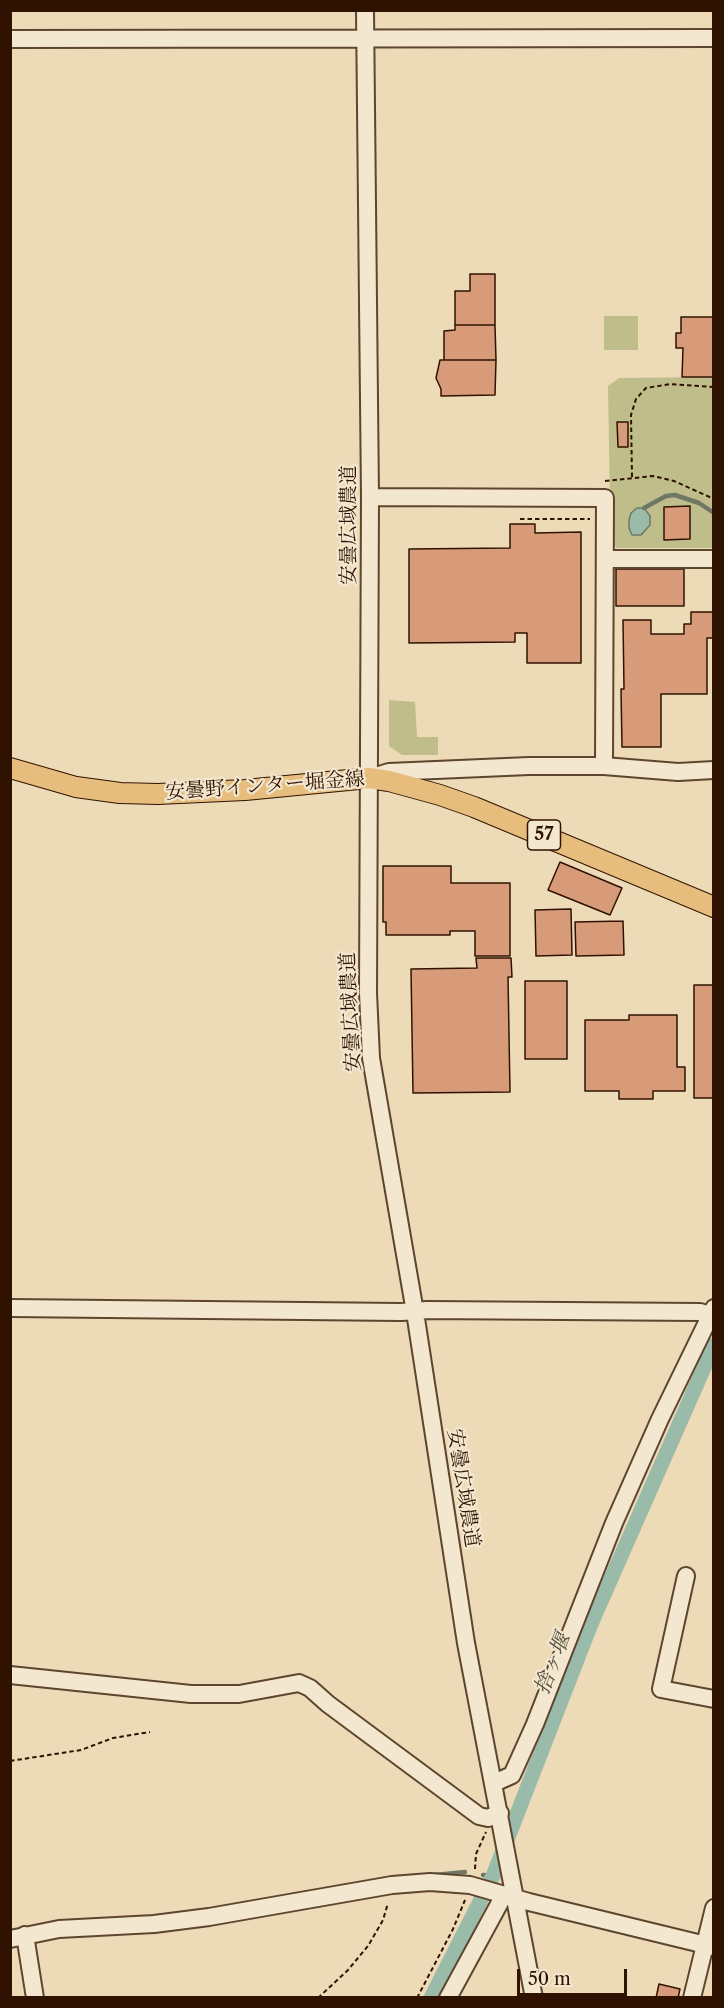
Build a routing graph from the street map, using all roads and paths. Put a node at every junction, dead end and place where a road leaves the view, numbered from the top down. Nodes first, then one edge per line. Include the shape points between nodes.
1 (365, 10) edge
2 (714, 38) edge
3 (10, 39) edge
4 (365, 40) junction
5 (714, 387) edge
6 (632, 477) junction
7 (603, 490) junction
8 (377, 497) junction
9 (714, 499) edge
10 (605, 518) junction
11 (520, 519) dead end
12 (605, 559) junction
13 (714, 559) edge
14 (604, 766) junction
15 (10, 768) edge
16 (714, 770) edge
17 (369, 778) junction
18 (714, 907) edge
19 (10, 1308) edge
20 (415, 1312) junction
21 (712, 1312) edge
22 (686, 1576) dead end
23 (10, 1675) edge
24 (714, 1699) edge
25 (150, 1732) dead end
26 (10, 1761) edge
27 (494, 1784) junction
28 (500, 1814) junction
29 (485, 1836) dead end
30 (472, 1884) junction
31 (392, 1885) junction
32 (506, 1896) junction
33 (714, 1908) edge
34 (18, 1937) edge
35 (709, 1946) edge
36 (35, 1998) edge
37 (318, 1998) edge
38 (417, 1998) edge
39 (448, 1998) edge
40 (534, 1998) edge
41 (692, 1998) edge

1 - 4 street, 安曇広域農道
2 - 4 street
3 - 4 street
4 - 8 street, 安曇広域農道
5 - 6 path via 669,384 646,388 636,399 631,415
6 - 7 path
6 - 9 path via 674,481
7 - 8 street
7 - 10 street
8 - 17 street, 安曇広域農道
10 - 11 path
10 - 12 street
12 - 13 street
12 - 14 street
14 - 16 street via 678,772
14 - 17 street via 389,772
15 - 17 main road, 安曇野インター堀金線 / 57 via 76,787 158,794
17 - 18 main road, 安曇野インター堀金線 / 57 via 474,807
17 - 20 street, 安曇広域農道 via 371,1058
19 - 20 street
20 - 21 street
20 - 27 street, 安曇広域農道 via 466,1642
21 - 27 street via 614,1523 512,1775
22 - 24 street via 661,1689
23 - 28 street via 191,1694 239,1694 299,1683 479,1816
25 - 26 path via 113,1738 81,1750
27 - 28 street, 安曇広域農道
28 - 32 street, 安曇広域農道 via 508,1863
29 - 30 path via 476,1854
30 - 31 street
30 - 32 street
30 - 38 path
31 - 34 street via 209,1917 59,1929
31 - 37 path via 383,1920 368,1946
32 - 35 street
32 - 39 street
32 - 40 street, 安曇広域農道
33 - 35 street
34 - 36 street
35 - 41 street

